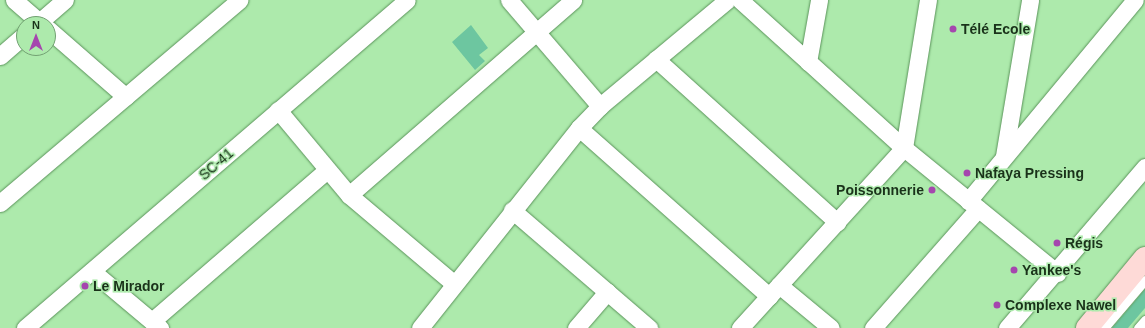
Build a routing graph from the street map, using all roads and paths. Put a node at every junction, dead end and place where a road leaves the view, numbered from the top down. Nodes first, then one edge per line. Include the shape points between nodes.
1 (14, 0) edge
2 (65, 0) edge
3 (239, 0) edge
4 (407, 0) edge
5 (509, 0) edge
6 (573, 0) edge
7 (727, 0) edge
8 (740, 0) edge
9 (819, 0) edge
10 (928, 0) edge
11 (1030, 0) edge
12 (1135, 0) edge
13 (32, 16) edge
14 (50, 16) edge
15 (536, 32) junction
16 (56, 37) edge
17 (16, 42) edge
18 (0, 56) edge
19 (656, 59) junction
20 (808, 62) junction
21 (126, 97) junction
22 (600, 106) junction
23 (278, 110) junction
24 (579, 128) junction
25 (904, 148) junction
26 (1004, 157) junction
27 (1145, 167) edge
28 (326, 170) junction
29 (349, 195) junction
30 (0, 203) edge
31 (973, 205) junction
32 (512, 210) junction
33 (837, 222) junction
34 (1145, 258) edge
35 (92, 271) junction
36 (1057, 273) junction
37 (1145, 280) edge
38 (453, 283) junction
39 (774, 291) junction
40 (607, 292) junction
41 (1145, 320) edge
42 (156, 325) edge
43 (25, 328) edge
44 (420, 328) edge
45 (576, 328) edge
46 (649, 328) edge
47 (740, 328) edge
48 (831, 328) edge
49 (873, 328) edge
50 (1007, 328) edge
51 (1087, 328) edge
52 (1104, 328) edge
53 (1138, 328) edge

1 - 13 street
2 - 14 street
3 - 21 street
4 - 23 street, SC-41
5 - 15 street
6 - 15 street
7 - 19 street
8 - 20 street
9 - 20 street
10 - 25 street
11 - 26 street
12 - 26 street
15 - 22 street
15 - 29 street
16 - 21 street
17 - 18 street
19 - 22 street
19 - 33 street
20 - 25 street
21 - 30 street
22 - 24 street
23 - 28 street
23 - 35 street, SC-41
24 - 32 street
24 - 39 street
25 - 31 street
25 - 33 street
26 - 31 street
27 - 36 street
28 - 29 street
28 - 42 street
29 - 38 street
31 - 36 street
31 - 49 street
32 - 38 street
32 - 40 street
33 - 39 street
34 - 51 main road
35 - 42 street
35 - 43 street, SC-41
36 - 50 street
37 - 52 lane
38 - 44 street
39 - 47 street
39 - 48 street
40 - 45 street
40 - 46 street
41 - 53 lane

